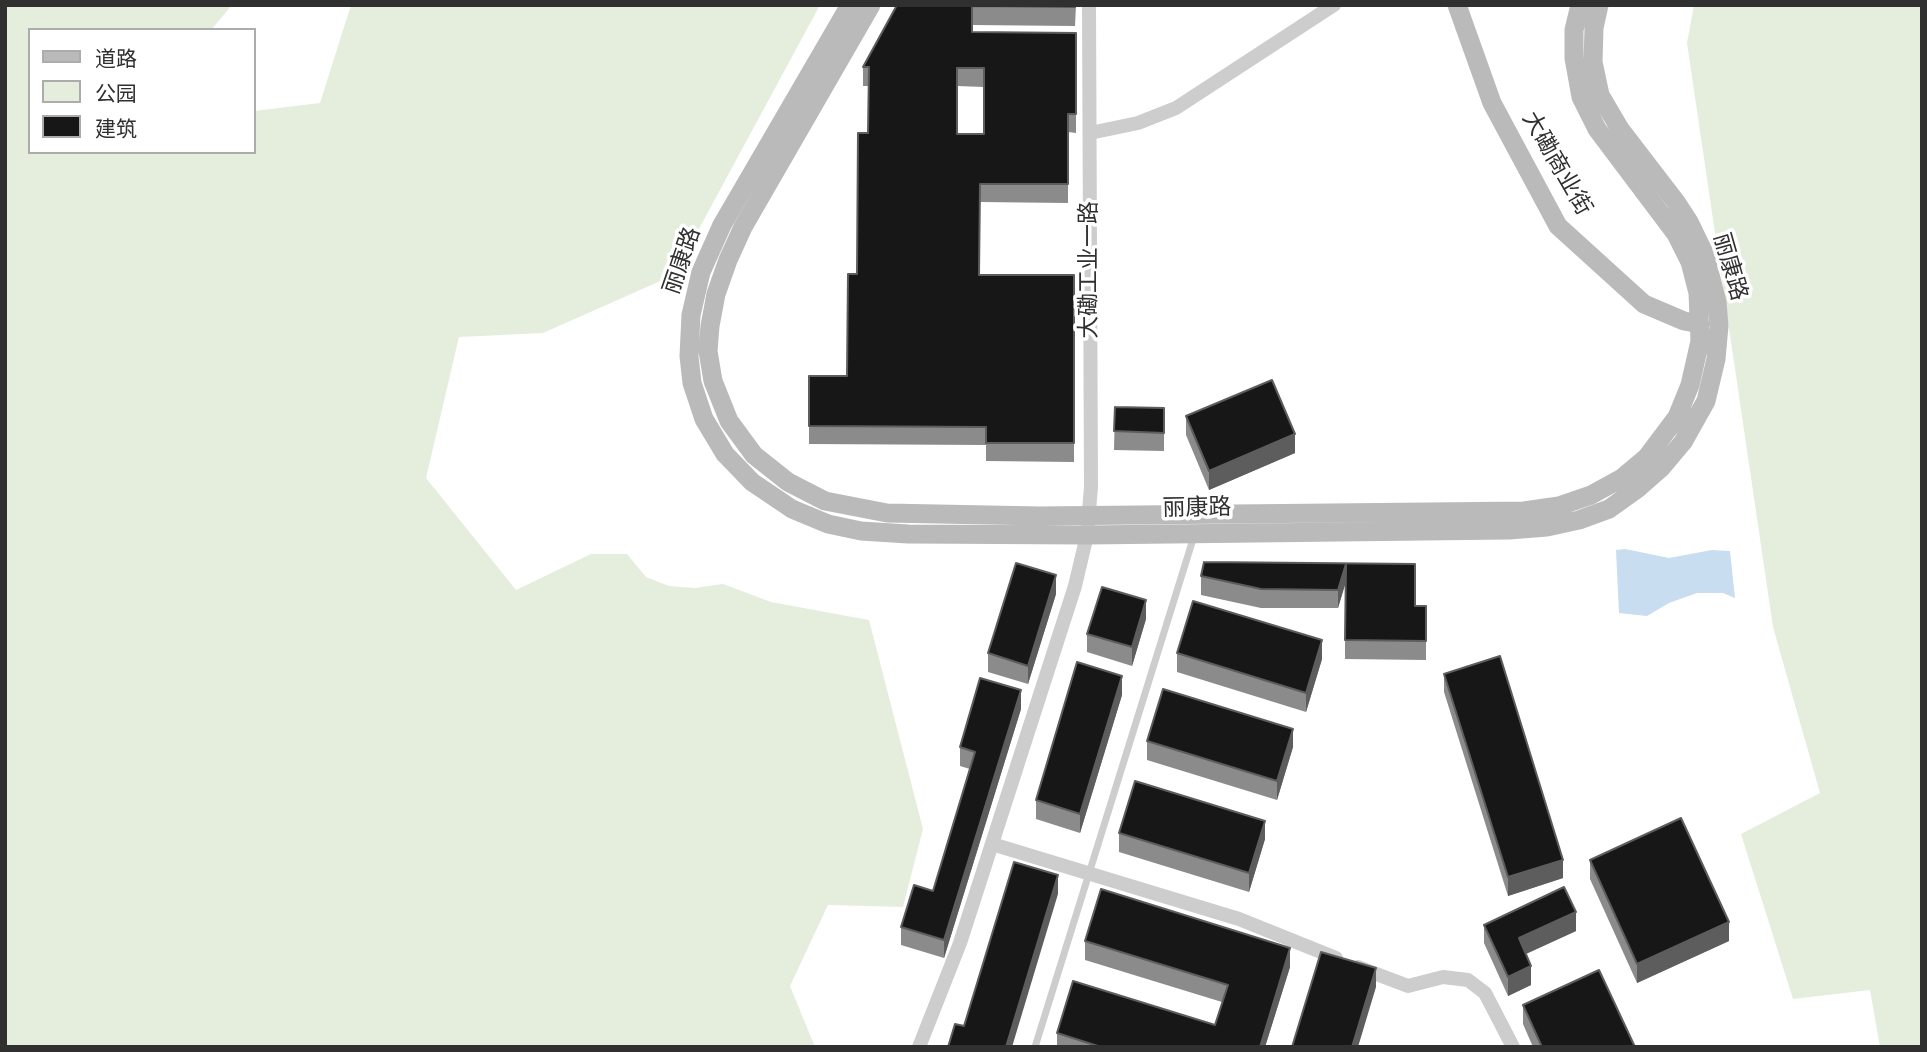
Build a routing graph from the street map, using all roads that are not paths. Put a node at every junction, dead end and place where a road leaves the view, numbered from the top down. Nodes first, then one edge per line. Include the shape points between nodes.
1 (850, 5) edge
2 (871, 5) edge
3 (1089, 5) edge
4 (1334, 5) edge
5 (1457, 5) edge
6 (1580, 5) edge
7 (1599, 5) edge
8 (1090, 133) junction
9 (1700, 324) junction
10 (1088, 525) junction
11 (1195, 534) junction
12 (992, 844) junction
13 (1089, 873) junction
14 (919, 1047) edge
15 (1035, 1047) edge
16 (1513, 1047) edge

1 - 10 street, 丽康路 via 722,225 701,272 691,315 689,356 704,419 724,454 752,482 792,509 828,524 908,534
2 - 10 street, 丽康路 via 727,260 715,300 708,351 719,399 754,455 788,482 825,501 909,514
3 - 8 street, 大磡工业一路
4 - 8 street via 1176,108 1138,123
5 - 9 street, 大磡商业街 via 1492,103 1558,226 1644,304
6 - 9 street, 丽康路 via 1573,58 1581,97 1602,136 1680,240 1694,277
7 - 11 street, 丽康路 via 1592,62 1600,95 1683,212 1715,291 1718,326 1713,374 1706,401 1683,442 1652,477 1623,499 1595,515 1555,526
8 - 10 street, 大磡工业一路
9 - 10 street, 丽康路 via 1690,386 1664,438 1635,469 1576,501 1505,513
10 - 11 street, 丽康路
10 - 12 street, 大磡工业一路 via 1075,586
11 - 13 lane
12 - 13 street
12 - 14 street, 大磡工业一路
13 - 15 lane
13 - 16 street via 1239,919 1408,986 1443,977 1468,980 1485,993

